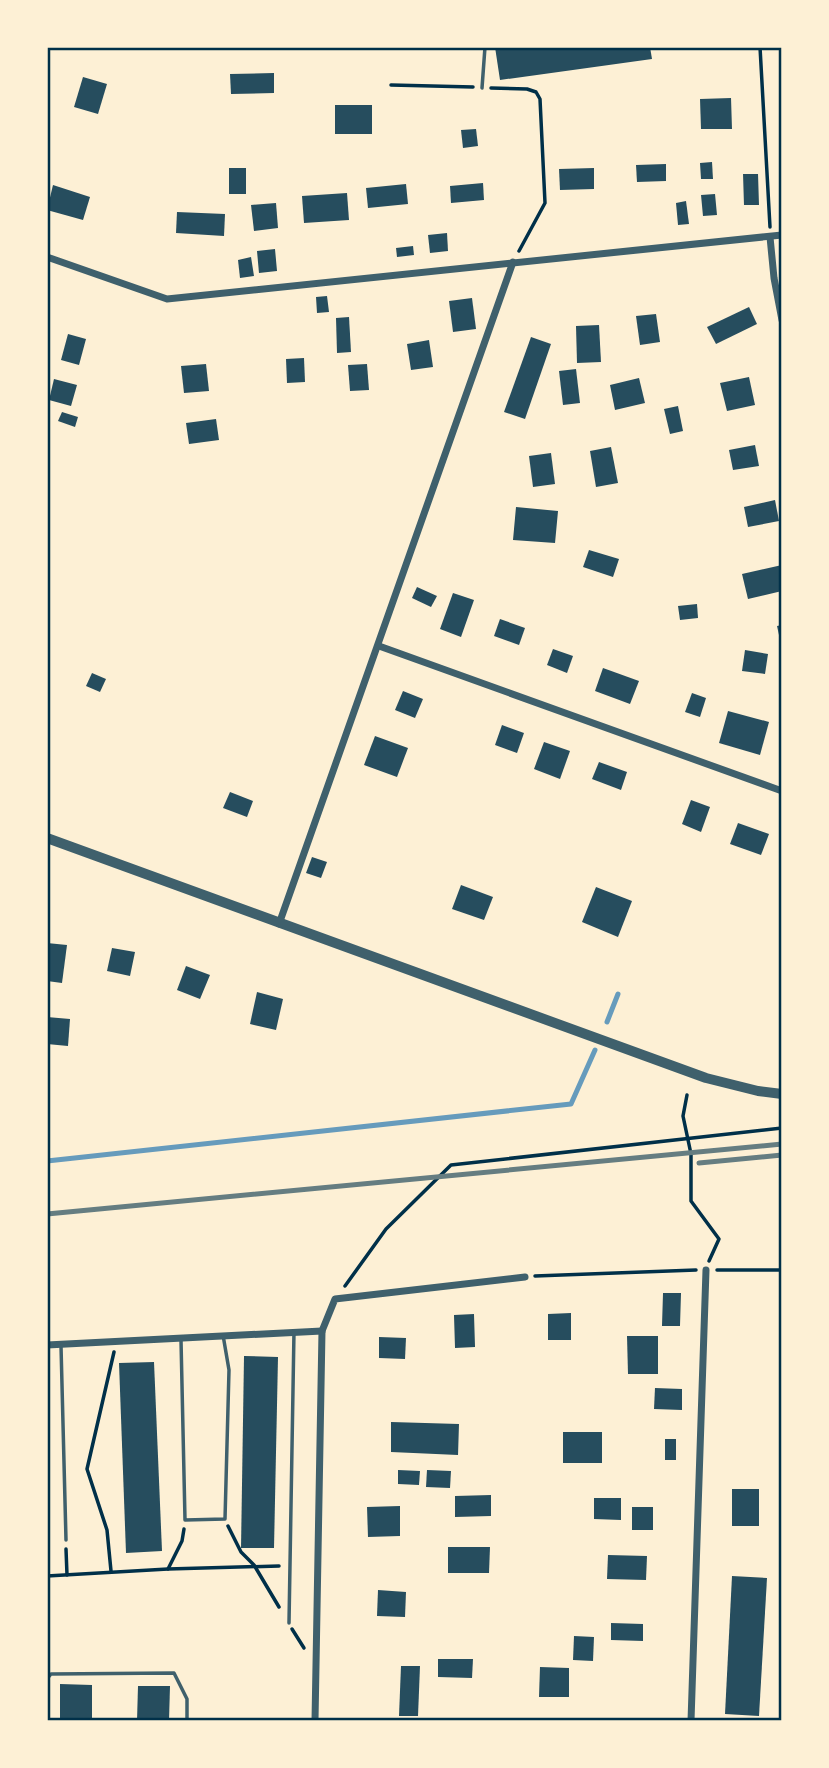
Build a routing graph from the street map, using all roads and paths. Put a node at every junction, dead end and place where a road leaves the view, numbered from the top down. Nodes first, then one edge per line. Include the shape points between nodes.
1 (485, 47) edge
2 (760, 47) edge
3 (391, 85) dead end
4 (482, 88) junction
5 (782, 235) edge
6 (770, 236) junction
7 (47, 257) edge
8 (513, 262) junction
9 (782, 320) edge
10 (379, 646) junction
11 (782, 791) edge
12 (47, 838) edge
13 (279, 924) junction
14 (782, 1094) edge
15 (687, 1095) dead end
16 (782, 1128) edge
17 (686, 1140) junction
18 (706, 1270) junction
19 (782, 1270) edge
20 (525, 1276) joint
21 (335, 1299) junction
22 (295, 1331) junction
23 (322, 1331) junction
24 (223, 1335) junction
25 (181, 1338) junction
26 (61, 1344) junction
27 (47, 1345) edge
28 (115, 1350) dead end
29 (225, 1519) junction
30 (185, 1520) junction
31 (66, 1540) joint
32 (254, 1565) junction
33 (290, 1566) junction
34 (168, 1569) junction
35 (111, 1572) junction
36 (67, 1575) junction
37 (47, 1576) edge
38 (289, 1623) junction
39 (304, 1648) dead end
40 (47, 1679) edge
41 (187, 1721) edge
42 (315, 1721) edge
43 (691, 1721) edge

1 - 4 lane
2 - 6 path
3 - 4 path
4 - 8 path via 527,89 540,99 545,203
5 - 6 street
6 - 8 street
6 - 9 street
7 - 8 street via 167,299
8 - 10 street
10 - 11 street
10 - 13 street
12 - 13 street
13 - 14 street via 706,1078
15 - 17 path via 683,1116
16 - 17 path
17 - 18 path via 691,1154 691,1201 719,1239
17 - 21 path via 451,1165 386,1229
18 - 19 path
18 - 20 path
18 - 43 street
20 - 21 street
21 - 23 street
22 - 23 street
22 - 24 street
22 - 33 lane
23 - 42 street
24 - 25 street
24 - 29 lane via 229,1370
25 - 26 street
25 - 30 lane
26 - 27 street
26 - 31 lane
28 - 35 path via 87,1469 107,1530
29 - 30 lane
29 - 32 path via 241,1552
30 - 34 path via 182,1541
31 - 36 path
32 - 33 path
32 - 34 path
32 - 38 path
33 - 38 lane
34 - 35 path
35 - 36 path
36 - 37 path
38 - 39 path
40 - 41 lane via 51,1674 174,1673 187,1699

